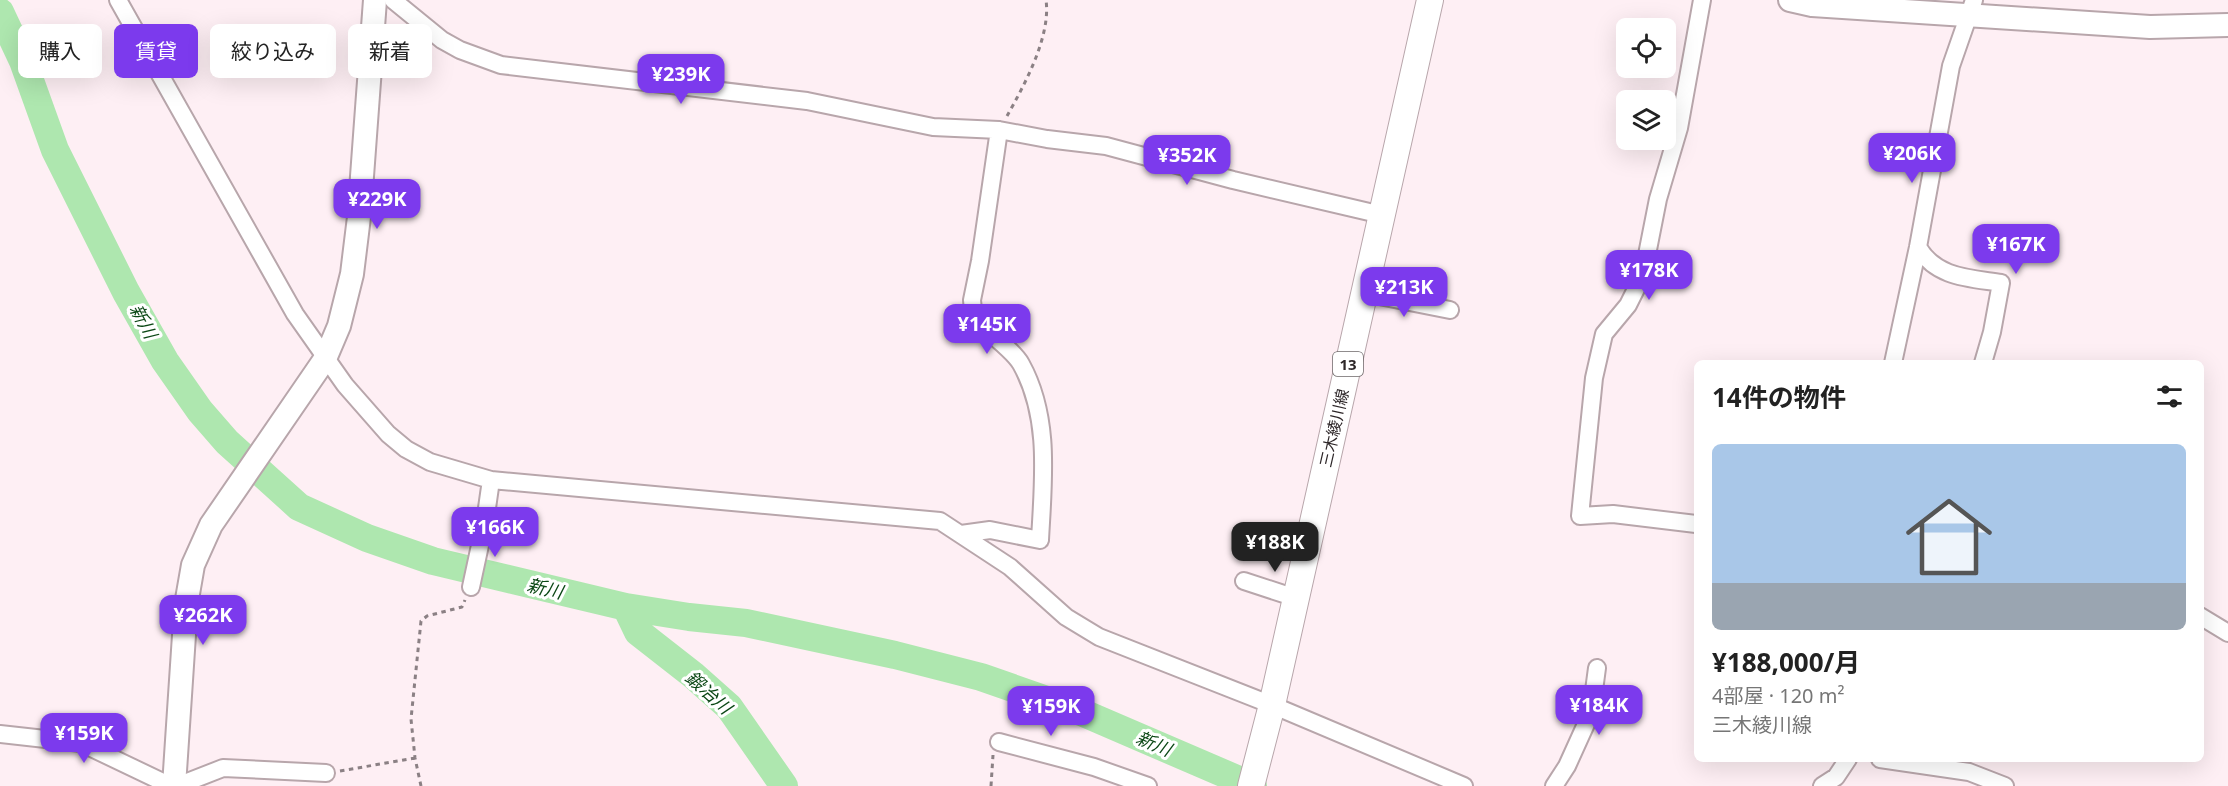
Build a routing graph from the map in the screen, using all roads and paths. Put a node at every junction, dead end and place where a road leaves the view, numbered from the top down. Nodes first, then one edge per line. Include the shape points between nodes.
1 (118, 0) edge
2 (375, 0) edge
3 (393, 0) edge
4 (1046, 0) edge
5 (1430, 0) edge
6 (1702, 0) edge
7 (1790, 0) edge
8 (1971, 8) edge
9 (2228, 25) edge
10 (999, 130) junction
11 (1382, 215) junction
12 (1918, 248) junction
13 (1364, 293) junction
14 (1450, 310) dead end
15 (325, 359) junction
16 (1894, 360) edge
17 (1984, 360) edge
18 (491, 480) junction
19 (1694, 524) edge
20 (960, 534) junction
21 (1244, 581) dead end
22 (471, 587) joint
23 (1296, 598) junction
24 (2204, 618) edge
25 (2228, 633) edge
26 (1597, 668) dead end
27 (1269, 717) junction
28 (0, 734) edge
29 (999, 742) joint
30 (415, 758) junction
31 (1846, 762) edge
32 (1924, 762) edge
33 (1969, 765) edge
34 (326, 773) joint
35 (1437, 780) edge
36 (174, 786) edge
37 (421, 786) edge
38 (991, 786) edge
39 (1148, 786) edge
40 (1251, 786) edge
41 (1464, 786) edge
42 (1554, 786) edge
43 (1822, 786) edge
44 (2005, 786) edge

1 - 15 street via 295,314
2 - 15 street via 352,274 339,326
3 - 10 street via 442,40 501,65 807,101 933,127
4 - 10 path via 1048,16 1042,38 1023,88
5 - 11 main road, 三木綾川線 / 13
6 - 19 street via 1679,128 1658,199 1643,275 1628,305 1604,334 1594,378 1580,516 1613,514
7 - 8 street via 1812,5
8 - 9 street via 2150,27
8 - 12 street via 1951,66
10 - 11 street via 1106,146
10 - 20 street via 972,300 974,320 1021,362 1035,397 1044,441 1040,540 990,530
11 - 13 main road, 三木綾川線 / 13
12 - 16 street
12 - 17 street via 1937,269 2001,283
13 - 14 street
13 - 23 main road, 三木綾川線 / 13
15 - 18 street via 388,434 406,449 430,462
15 - 36 street via 211,525 193,565 186,605
18 - 20 street via 904,516 940,521
18 - 22 street
20 - 27 street via 1010,567 1066,617 1099,637
21 - 23 street
22 - 30 path via 462,607 421,621 411,719
23 - 27 main road, 三木綾川線 / 13
24 - 25 street
26 - 42 street via 1591,713
27 - 35 street
27 - 40 main road, 三木綾川線 / 13
28 - 36 street via 81,744
29 - 38 path
29 - 39 street
30 - 34 path
30 - 37 path
31 - 43 street via 1836,777
32 - 33 street
33 - 44 street
34 - 36 street via 223,768
35 - 41 street

